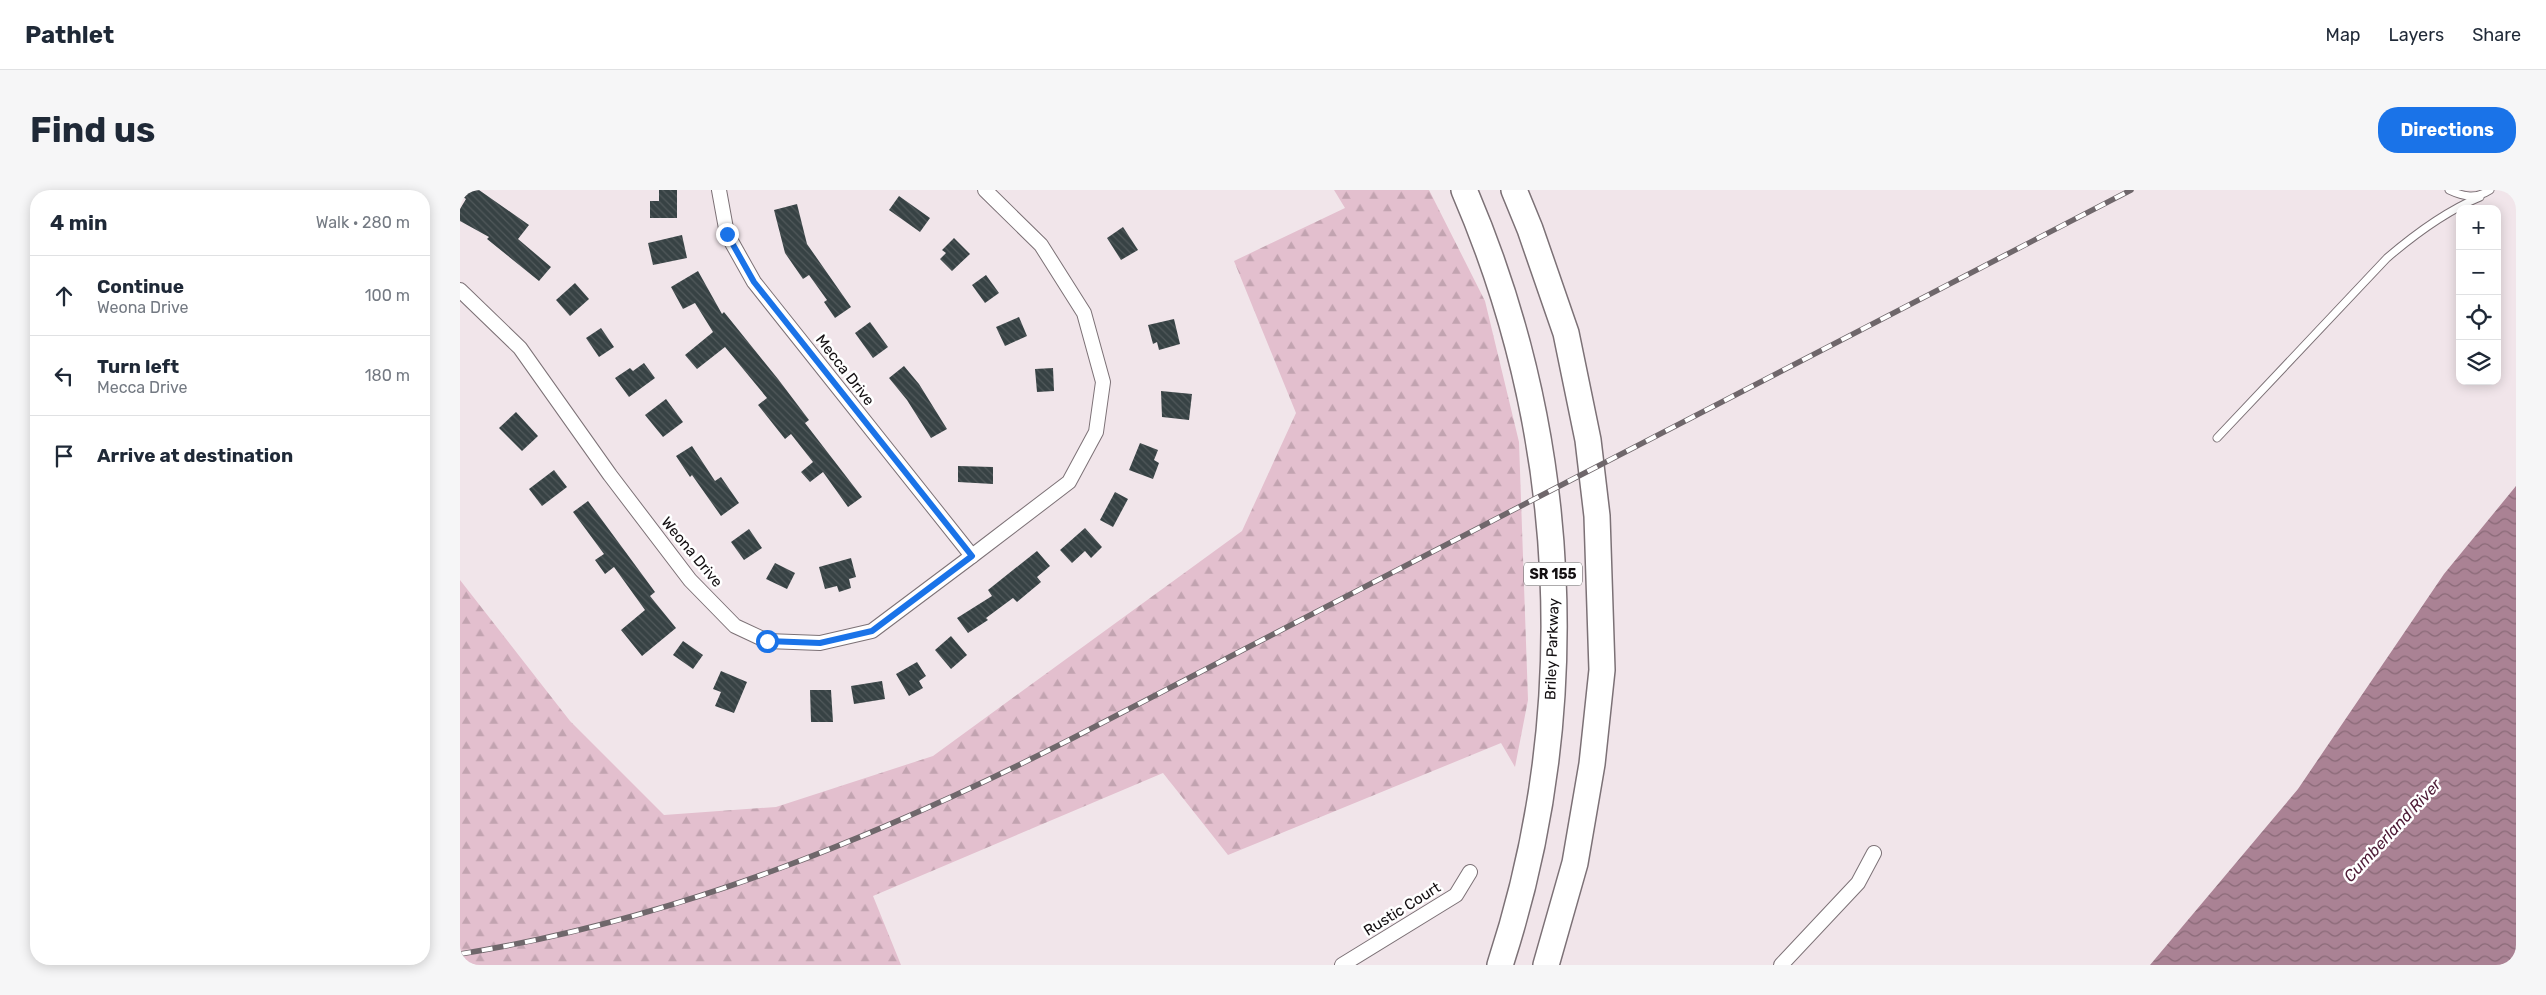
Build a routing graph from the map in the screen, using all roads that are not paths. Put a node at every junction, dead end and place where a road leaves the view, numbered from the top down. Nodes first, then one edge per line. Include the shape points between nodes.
1 (718, 190) edge
2 (986, 190) edge
3 (1464, 190) edge
4 (1514, 190) edge
5 (2449, 190) edge
6 (2490, 190) edge
7 (2480, 197) junction
8 (460, 290) edge
9 (2216, 438) dead end
10 (972, 556) junction
11 (1874, 853) dead end
12 (1470, 872) dead end
13 (1342, 965) edge
14 (1500, 965) edge
15 (1546, 965) edge
16 (1781, 965) edge

1 - 10 street, Mecca Drive via 727,234 754,282
2 - 10 street, Weona Drive via 1041,245 1084,313 1103,382 1096,432 1070,482
3 - 14 highway, Briley Parkway / SR 155 via 1504,296 1526,370 1543,460 1553,551 1554,648 1547,754 1531,855
4 - 15 highway, SR 155 via 1566,333 1588,440 1598,516 1602,670 1592,764 1575,862
5 - 7 lane via 2461,196
6 - 7 lane
7 - 9 lane via 2460,205 2387,258
8 - 10 street, Weona Drive via 520,348 690,580 735,626 767,641 820,643 872,631
11 - 16 street via 1858,883
12 - 13 street, Rustic Court via 1456,894

